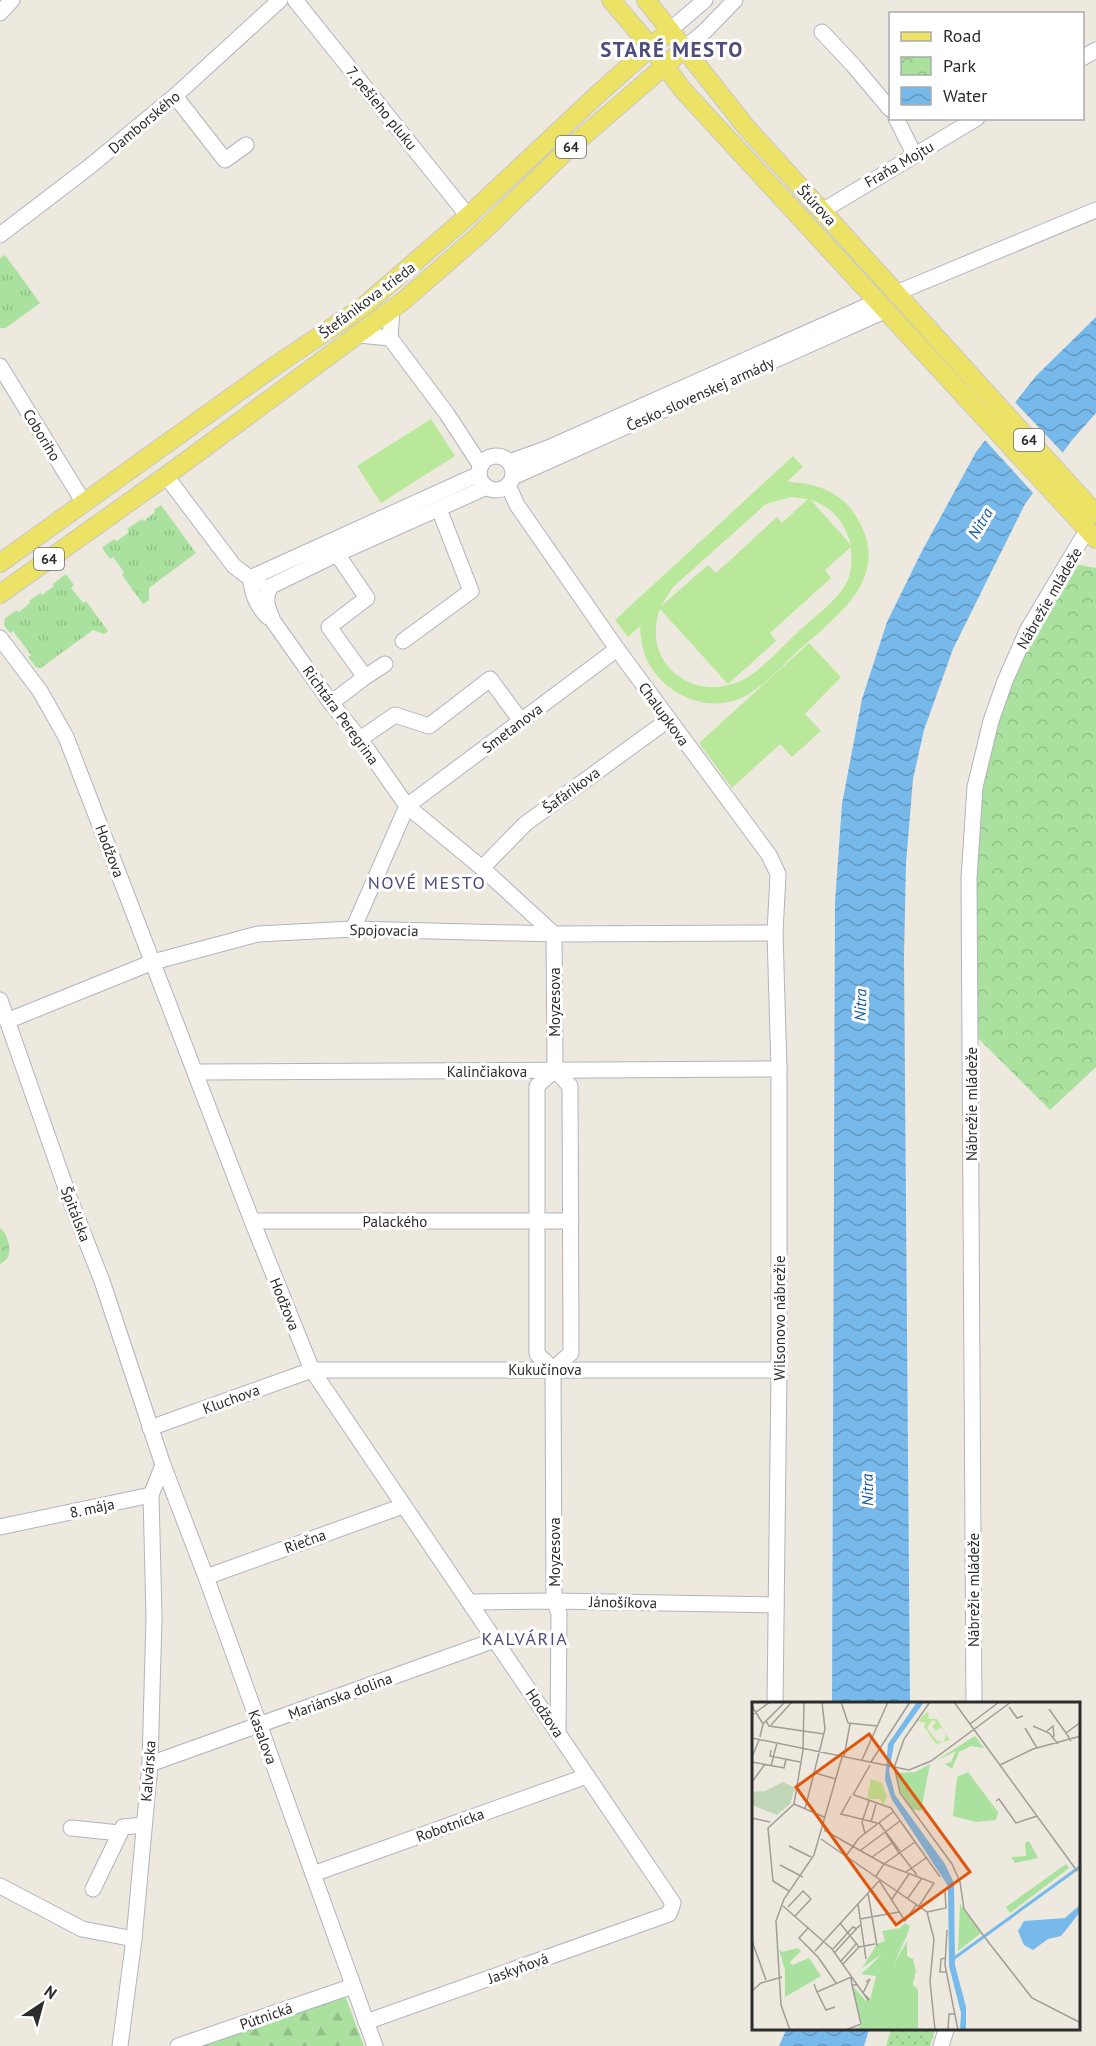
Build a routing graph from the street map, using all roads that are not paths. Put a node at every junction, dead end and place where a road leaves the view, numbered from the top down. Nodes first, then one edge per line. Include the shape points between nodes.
1 (12, 0) edge
2 (280, 0) edge
3 (295, 0) edge
4 (611, 0) edge
5 (646, 0) edge
6 (705, 0) edge
7 (735, 0) edge
8 (0, 13) edge
9 (670, 30) junction
10 (822, 32) dead end
11 (651, 47) junction
12 (684, 49) junction
13 (665, 66) junction
14 (175, 96) junction
15 (889, 106) edge
16 (897, 120) edge
17 (974, 120) edge
18 (246, 145) dead end
19 (914, 154) junction
20 (1096, 210) edge
21 (822, 211) junction
22 (468, 216) junction
23 (481, 233) junction
24 (0, 235) edge
25 (859, 281) junction
26 (900, 297) junction
27 (882, 306) junction
28 (392, 309) junction
29 (848, 314) junction
30 (359, 334) junction
31 (390, 338) junction
32 (0, 366) edge
33 (991, 411) junction
34 (151, 456) junction
35 (166, 476) junction
36 (494, 477) junction
37 (1056, 483) junction
38 (84, 503) junction
39 (439, 509) junction
40 (1096, 513) edge
41 (98, 524) junction
42 (1091, 535) edge
43 (337, 554) junction
44 (0, 563) edge
45 (250, 578) junction
46 (271, 586) junction
47 (0, 594) edge
48 (273, 621) junction
49 (0, 638) edge
50 (403, 641) dead end
51 (617, 649) junction
52 (385, 664) dead end
53 (364, 677) junction
54 (331, 703) junction
55 (668, 720) junction
56 (521, 721) junction
57 (360, 740) junction
58 (406, 806) junction
59 (482, 868) junction
60 (353, 929) junction
61 (775, 933) junction
62 (554, 934) junction
63 (153, 962) junction
64 (0, 1000) edge
65 (7, 1021) junction
66 (779, 1069) junction
67 (555, 1070) junction
68 (195, 1072) junction
69 (252, 1221) junction
70 (537, 1221) junction
71 (571, 1221) junction
72 (553, 1369) junction
73 (312, 1370) junction
74 (779, 1370) junction
75 (150, 1428) junction
76 (163, 1465) junction
77 (152, 1495) junction
78 (403, 1506) junction
79 (0, 1527) edge
80 (206, 1577) junction
81 (554, 1601) junction
82 (470, 1602) junction
83 (776, 1605) junction
84 (495, 1640) junction
85 (775, 1702) edge
86 (975, 1702) edge
87 (259, 1726) junction
88 (558, 1733) junction
89 (150, 1764) junction
90 (587, 1776) junction
91 (144, 1825) junction
92 (71, 1828) dead end
93 (120, 1833) junction
94 (313, 1874) junction
95 (0, 1886) edge
96 (93, 1889) dead end
97 (669, 1914) joint
98 (134, 1939) junction
99 (353, 1986) junction
100 (366, 2022) junction
101 (945, 2031) edge
102 (120, 2046) edge
103 (178, 2046) edge
104 (375, 2046) edge
105 (941, 2046) edge

1 - 8 street
2 - 14 street, Damborského
3 - 22 street, 7. pešieho pluku
4 - 11 main road
5 - 9 main road, Štúrova
6 - 9 street, Štefánikova trieda
7 - 12 street
9 - 11 main road, Štefánikova trieda / 64
9 - 12 main road, Štúrova / 64
10 - 15 street
11 - 13 main road, 64
11 - 22 main road, Štefánikova trieda / 64
12 - 13 main road, 64
12 - 21 main road, Štúrova / 64 via 746,127
13 - 23 main road, Štefánikova trieda / 64 via 566,151
13 - 25 main road, Štúrova / 64
14 - 18 street via 225,160
14 - 24 street, Damborského
16 - 19 street
17 - 19 street, Fraňa Mojtu
19 - 21 street, Fraňa Mojtu
20 - 26 street
21 - 26 main road, Štúrova / 64
22 - 23 main road
22 - 34 main road, Štefánikova trieda / 64 via 364,306
23 - 28 main road, Štefánikova trieda / 64
25 - 27 main road, Štúrova / 64
25 - 29 street
26 - 27 main road
26 - 33 main road, Štúrova / 64
27 - 29 street, Česko-slovenskej armády
27 - 33 main road, Štúrova / 64
27 - 36 street, Česko-slovenskej armády
28 - 30 main road, Štefánikova trieda / 64
28 - 31 street
29 - 36 street, Česko-slovenskej armády via 548,448 508,462 501,457
30 - 31 street
30 - 35 main road, Štefánikova trieda / 64
31 - 36 street, Chalupkova
32 - 38 street, Coboriho
33 - 37 main road, 64
34 - 35 main road
34 - 38 main road, Štefánikova trieda / 64
35 - 41 main road, Štefánikova trieda / 64
35 - 45 street via 234,566
36 - 39 street, Česko-slovenskej armády
36 - 45 street, Česko-slovenskej armády
36 - 51 street, Chalupkova
37 - 40 main road, 64
37 - 42 main road, 64
38 - 41 main road
38 - 44 main road, Štefánikova trieda / 64
39 - 43 street, Česko-slovenskej armády
39 - 50 street via 471,591
40 - 42 main road
41 - 47 main road, Štefánikova trieda / 64
42 - 86 street, Nábrežie mládeže via 1029,629 1005,681 975,787 969,878
43 - 46 street, Česko-slovenskej armády
43 - 53 street via 367,598 329,627
45 - 46 street
45 - 48 street via 253,597
46 - 48 street, Richtára Peregrina via 266,593
48 - 54 street, Richtára Peregrina
49 - 63 street, Hodžova via 40,691 66,737
51 - 55 street, Chalupkova
51 - 56 street, Smetanova
52 - 53 street
53 - 54 street
54 - 57 street, Richtára Peregrina
55 - 59 street, Šafárikova via 525,824
55 - 61 street, Chalupkova via 766,852 778,874
56 - 57 street via 490,679 429,726 394,715
56 - 58 street, Smetanova
57 - 58 street, Richtára Peregrina
58 - 59 street, Richtára Peregrina
58 - 60 street
59 - 62 street, Richtára Peregrina
60 - 62 street, Spojovacia
60 - 63 street, Spojovacia via 258,934
61 - 62 street, Spojovacia
61 - 66 street, Wilsonovo nábrežie
62 - 67 street, Moyzesova
63 - 65 street, Spojovacia
63 - 68 street, Hodžova
64 - 65 street, Špitálska
65 - 75 street, Špitálska via 102,1281
66 - 67 street, Kalinčiakova
66 - 74 street, Wilsonovo nábrežie
67 - 68 street, Kalinčiakova
67 - 70 street via 537,1086
67 - 71 street via 570,1086
68 - 69 street, Hodžova
69 - 70 street, Palackého
69 - 73 street, Hodžova
70 - 71 street, Palackého
70 - 72 street via 537,1354
71 - 72 street via 571,1353
72 - 73 street, Kukučínova
72 - 74 street, Kukučínova
72 - 81 street, Moyzesova
73 - 75 street, Kluchova
73 - 78 street, Hodžova
74 - 83 street, Wilsonovo nábrežie
75 - 76 street, Kasalova
76 - 77 street
76 - 80 street, Kasalova
77 - 79 street, 8. mája
77 - 89 street, Kalvárska
78 - 80 street, Riečna
78 - 82 street, Hodžova
80 - 87 street, Kasalova
81 - 82 street, Jánošíkova
81 - 83 street, Jánošíkova
81 - 88 street, Moyzesova via 559,1613
82 - 84 street, Hodžova
83 - 85 street, Wilsonovo nábrežie
84 - 87 street, Mariánska dolina
84 - 88 street, Hodžova
87 - 89 street, Mariánska dolina
87 - 94 street, Kasalova
88 - 90 street, Hodžova
89 - 91 street, Kalvárska
90 - 94 street, Robotnícka
90 - 97 street, Hodžova via 673,1903
91 - 93 street via 123,1827
91 - 98 street, Kalvárska
92 - 93 street
93 - 96 street
94 - 99 street, Kasalova
95 - 98 street via 82,1929
97 - 100 street, Jaskyňová
98 - 102 street, Kalvárska
99 - 100 street, Kasalova
99 - 103 street, Pútnická
100 - 104 street, Kasalova
101 - 105 street

